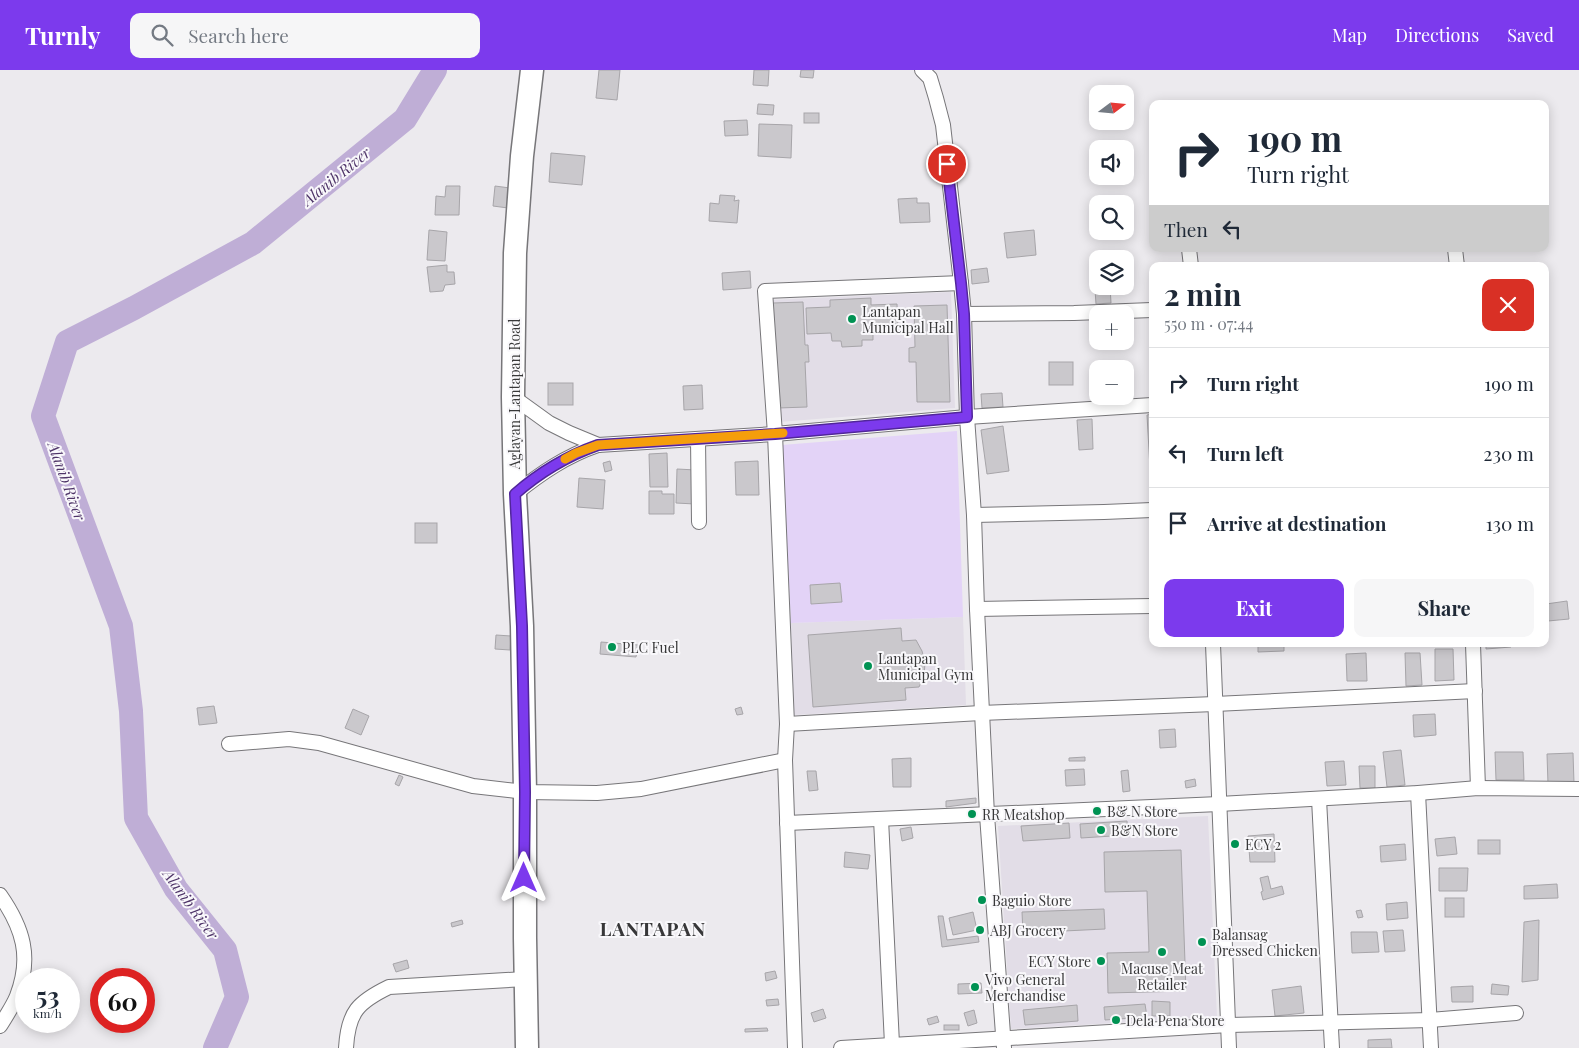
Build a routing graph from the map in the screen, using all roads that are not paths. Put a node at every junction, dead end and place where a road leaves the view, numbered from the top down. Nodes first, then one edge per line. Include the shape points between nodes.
1 (532, 70) edge
2 (922, 70) edge
3 (961, 283) junction
4 (1149, 310) edge
5 (964, 314) junction
6 (513, 397) junction
7 (1149, 405) edge
8 (967, 417) junction
9 (775, 434) junction
10 (698, 439) junction
11 (598, 445) junction
12 (515, 494) junction
13 (1149, 510) edge
14 (974, 515) junction
15 (700, 522) dead end
16 (1149, 606) edge
17 (976, 609) junction
18 (1213, 647) edge
19 (1473, 647) edge
20 (1475, 691) junction
21 (1215, 704) junction
22 (981, 713) junction
23 (787, 724) junction
24 (229, 744) dead end
25 (785, 760) junction
26 (1478, 788) junction
27 (1579, 789) edge
28 (525, 792) junction
29 (1418, 793) junction
30 (1319, 799) junction
31 (1218, 804) junction
32 (987, 815) junction
33 (881, 819) junction
34 (787, 823) junction
35 (0, 895) edge
36 (525, 979) junction
37 (1516, 1013) dead end
38 (1430, 1020) junction
39 (1331, 1022) junction
40 (1229, 1025) junction
41 (0, 1026) edge
42 (1004, 1043) edge
43 (892, 1044) junction
44 (346, 1048) edge
45 (527, 1048) edge
46 (795, 1048) edge
47 (841, 1048) edge
48 (1229, 1048) edge
49 (1332, 1048) edge
50 (1431, 1048) edge

1 - 6 main road, Aglayan-Lantapan Road via 515,253
2 - 3 street via 930,78 943,125
3 - 5 street
3 - 9 street via 765,291
4 - 5 street
5 - 8 street
6 - 11 street via 549,423
6 - 12 main road, Aglayan-Lantapan Road
7 - 8 street
8 - 9 street
8 - 14 street
9 - 10 street
9 - 23 street
10 - 11 street
10 - 15 street
11 - 12 street via 550,467
12 - 28 main road, Aglayan-Lantapan Road via 522,626
13 - 14 street
14 - 17 street
16 - 17 street
17 - 22 street
18 - 21 street
19 - 20 street
20 - 21 street
20 - 26 street
21 - 22 street
21 - 31 street
22 - 23 street
22 - 32 street
23 - 25 street
24 - 28 street via 289,739 319,743 473,786
25 - 28 street via 641,789 598,793
25 - 34 street
26 - 27 street
26 - 29 street
28 - 36 main road, Aglayan-Lantapan Road
29 - 30 street
29 - 38 street
30 - 31 street
30 - 39 street
31 - 32 street
31 - 40 street
32 - 33 street
32 - 42 street
33 - 34 street
33 - 43 street
34 - 46 street
35 - 41 street via 21,932 25,964 17,996
36 - 44 street via 389,987 359,1005 349,1021
36 - 45 main road, Aglayan-Lantapan Road
37 - 38 street
38 - 39 street
38 - 50 street
39 - 40 street
39 - 49 street
40 - 42 street
40 - 48 street
42 - 43 street
43 - 47 street

